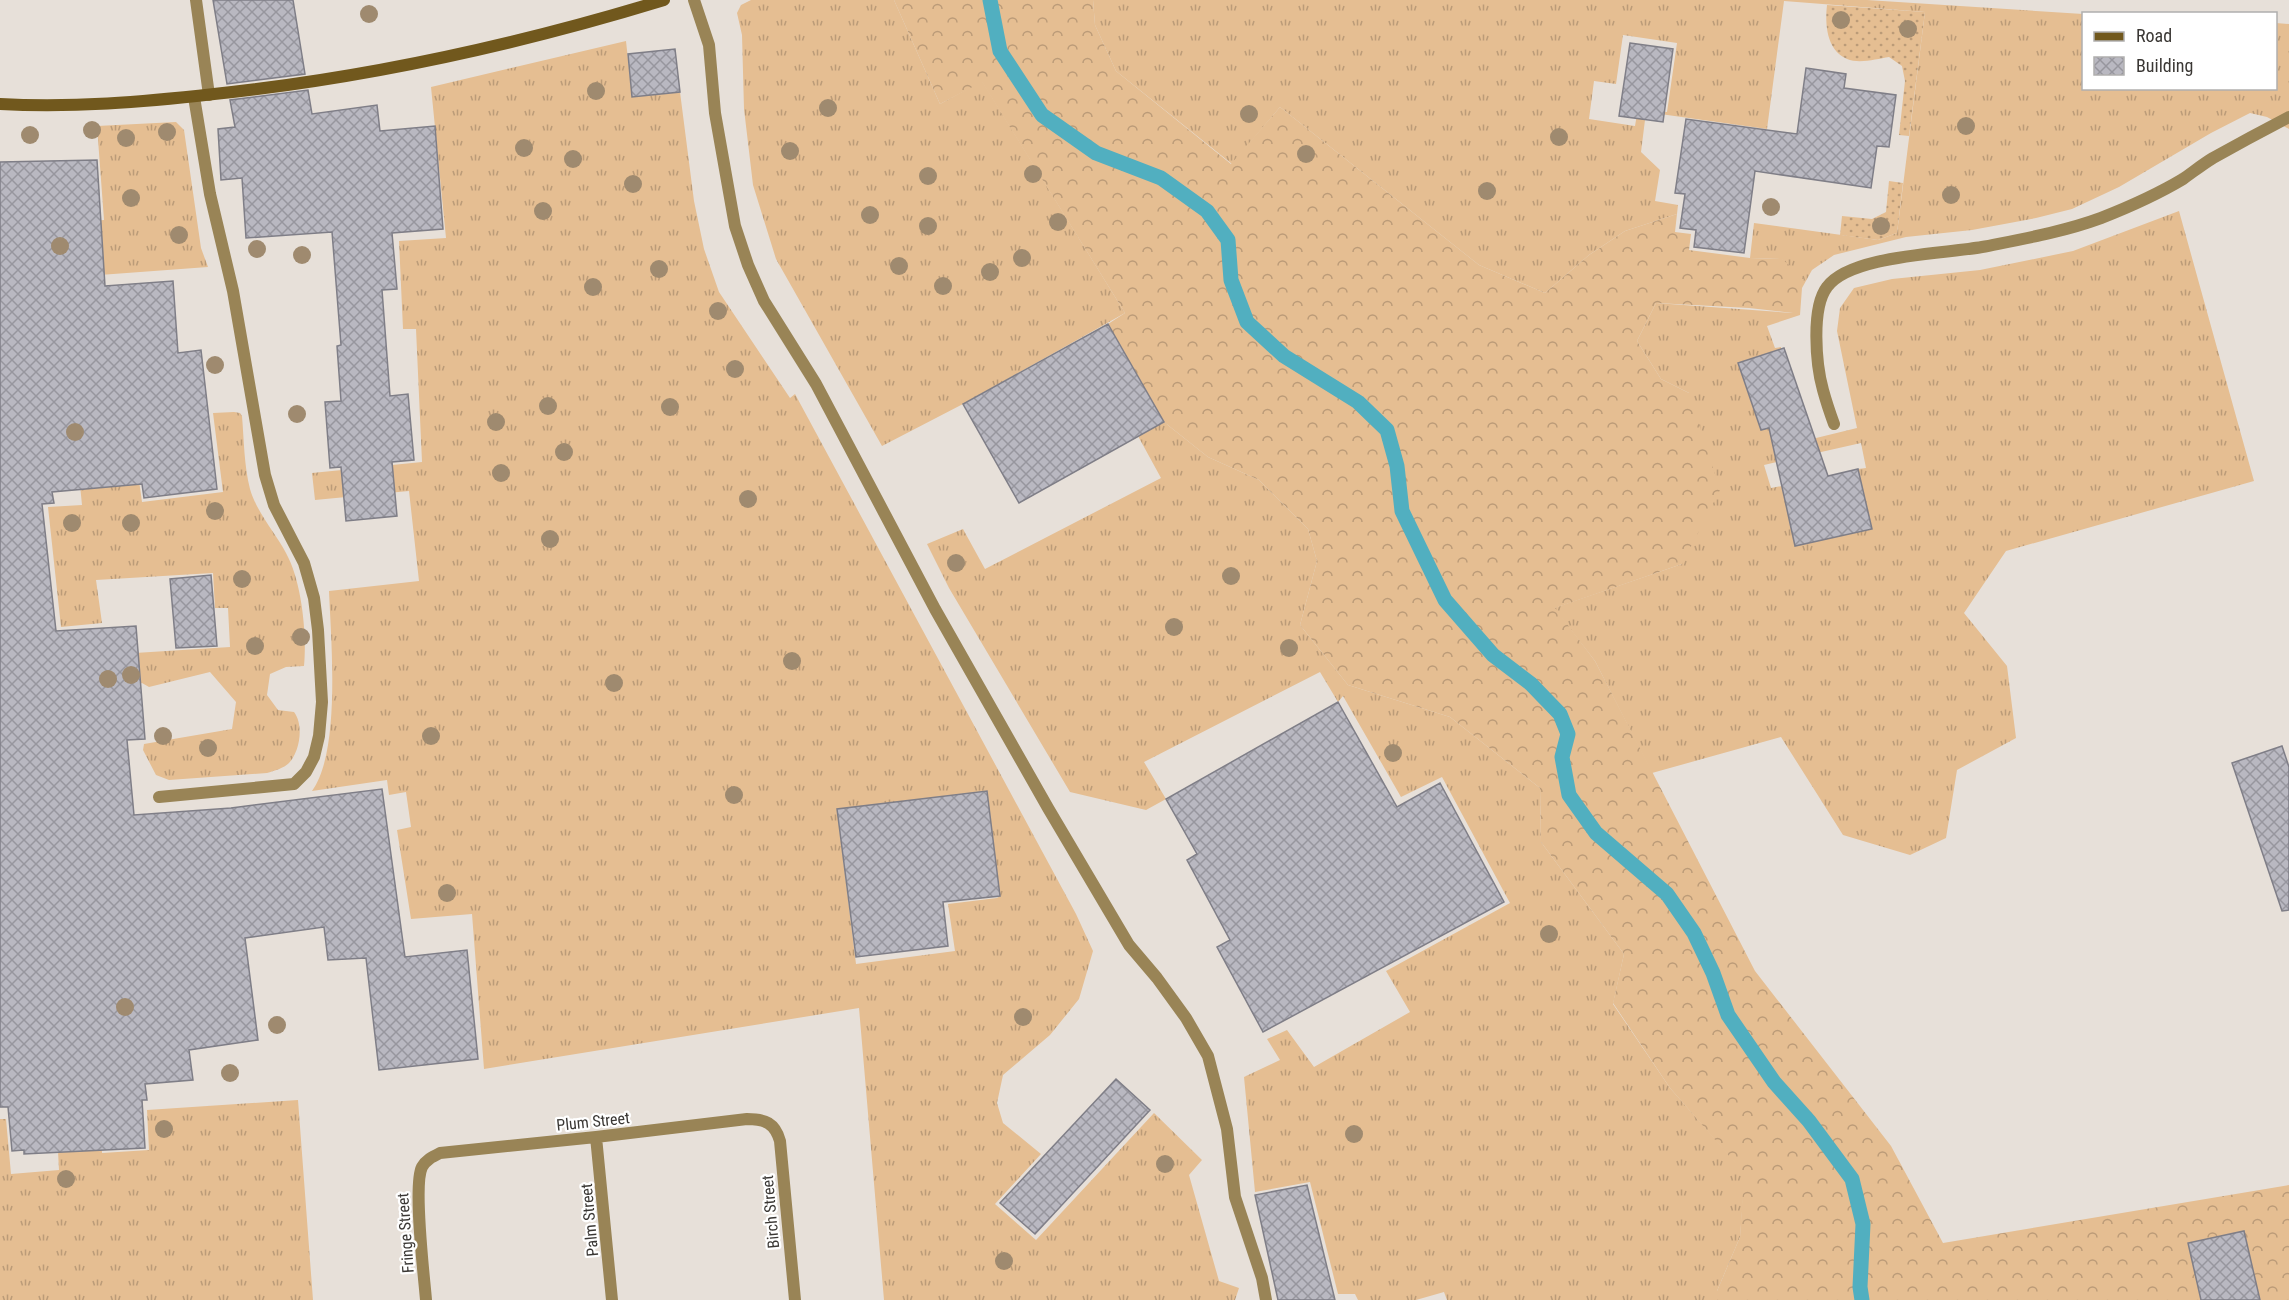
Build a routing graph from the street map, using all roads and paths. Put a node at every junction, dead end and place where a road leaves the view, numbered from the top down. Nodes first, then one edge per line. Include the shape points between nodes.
1 (196, 0) edge
2 (664, 0) edge
3 (694, 0) edge
4 (209, 95) junction
5 (194, 97) junction
6 (0, 104) edge
7 (2289, 117) edge
8 (1834, 424) dead end
9 (159, 797) dead end
10 (770, 1123) joint
11 (596, 1137) junction
12 (423, 1165) joint
13 (426, 1300) edge
14 (612, 1300) edge
15 (795, 1300) edge
16 (1266, 1300) edge

1 - 4 street
2 - 4 street via 421,62 288,87
3 - 16 street via 709,45 715,113 735,226 748,265 764,301 816,384 935,609 1048,808 1129,945 1186,1018 1208,1056 1227,1129 1235,1197
4 - 5 street
5 - 6 street via 111,104
5 - 9 street via 265,475 274,505 310,581 318,630 322,702 314,757 294,784
7 - 8 street via 2211,159 2183,179 2101,218 2050,234 1889,259 1839,274 1826,288 1817,321 1822,388
10 - 11 street, Plum Street via 747,1119
10 - 15 street, Birch Street via 780,1141
11 - 12 street, Plum Street via 440,1153
11 - 14 street, Palm Street
12 - 13 street, Fringe Street via 418,1184

